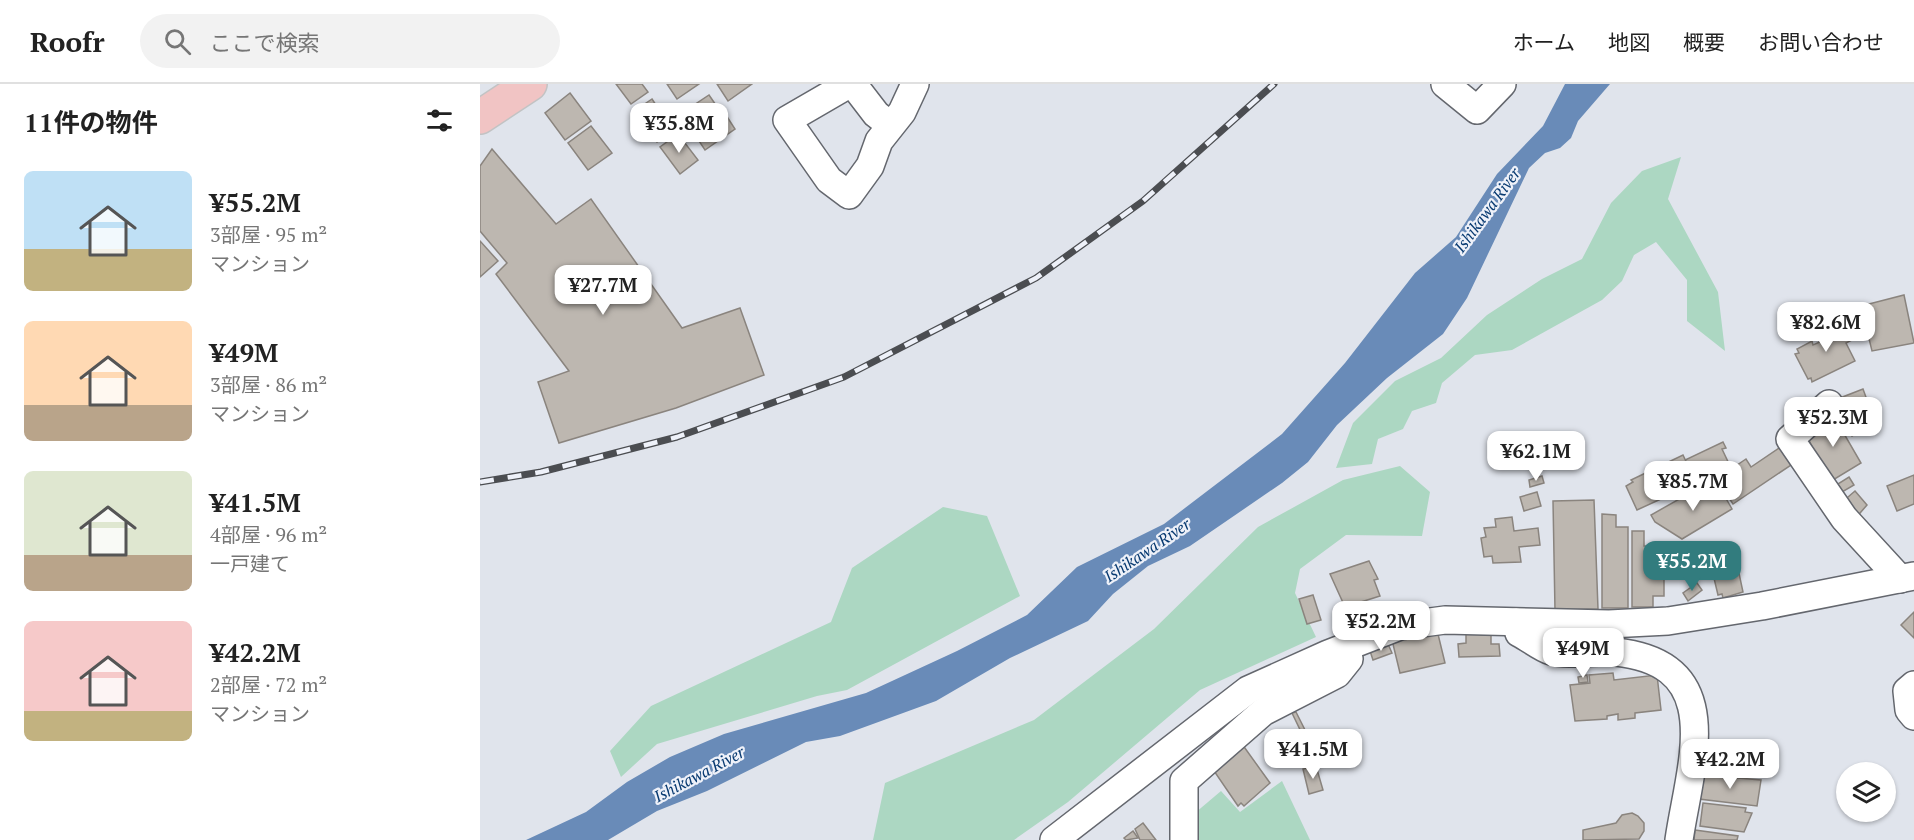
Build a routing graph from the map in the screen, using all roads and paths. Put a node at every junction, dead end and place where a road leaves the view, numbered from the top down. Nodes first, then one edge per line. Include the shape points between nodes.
1 (530, 84) edge
2 (851, 84) edge
3 (915, 84) edge
4 (1445, 84) edge
5 (1502, 84) edge
6 (484, 118) edge
7 (890, 125) junction
8 (1829, 404) dead end
9 (1907, 577) edge
10 (1516, 622) junction
11 (1347, 647) junction
12 (1914, 685) edge
13 (1914, 716) edge
14 (1054, 840) edge
15 (1184, 840) edge
16 (1679, 840) edge

1 - 6 highway
2 - 7 street
2 - 7 street via 787,120 829,180 849,195 870,166
3 - 7 street via 902,112
4 - 5 street via 1477,110
8 - 9 street via 1790,439 1844,518
9 - 10 street via 1668,621
10 - 11 street via 1445,620 1400,626
10 - 16 street via 1519,633 1552,651 1617,652 1664,668 1682,682 1692,700 1696,723
11 - 14 street via 1248,690
11 - 15 street via 1349,659 1337,674 1263,712 1184,781
12 - 13 street via 1907,691

